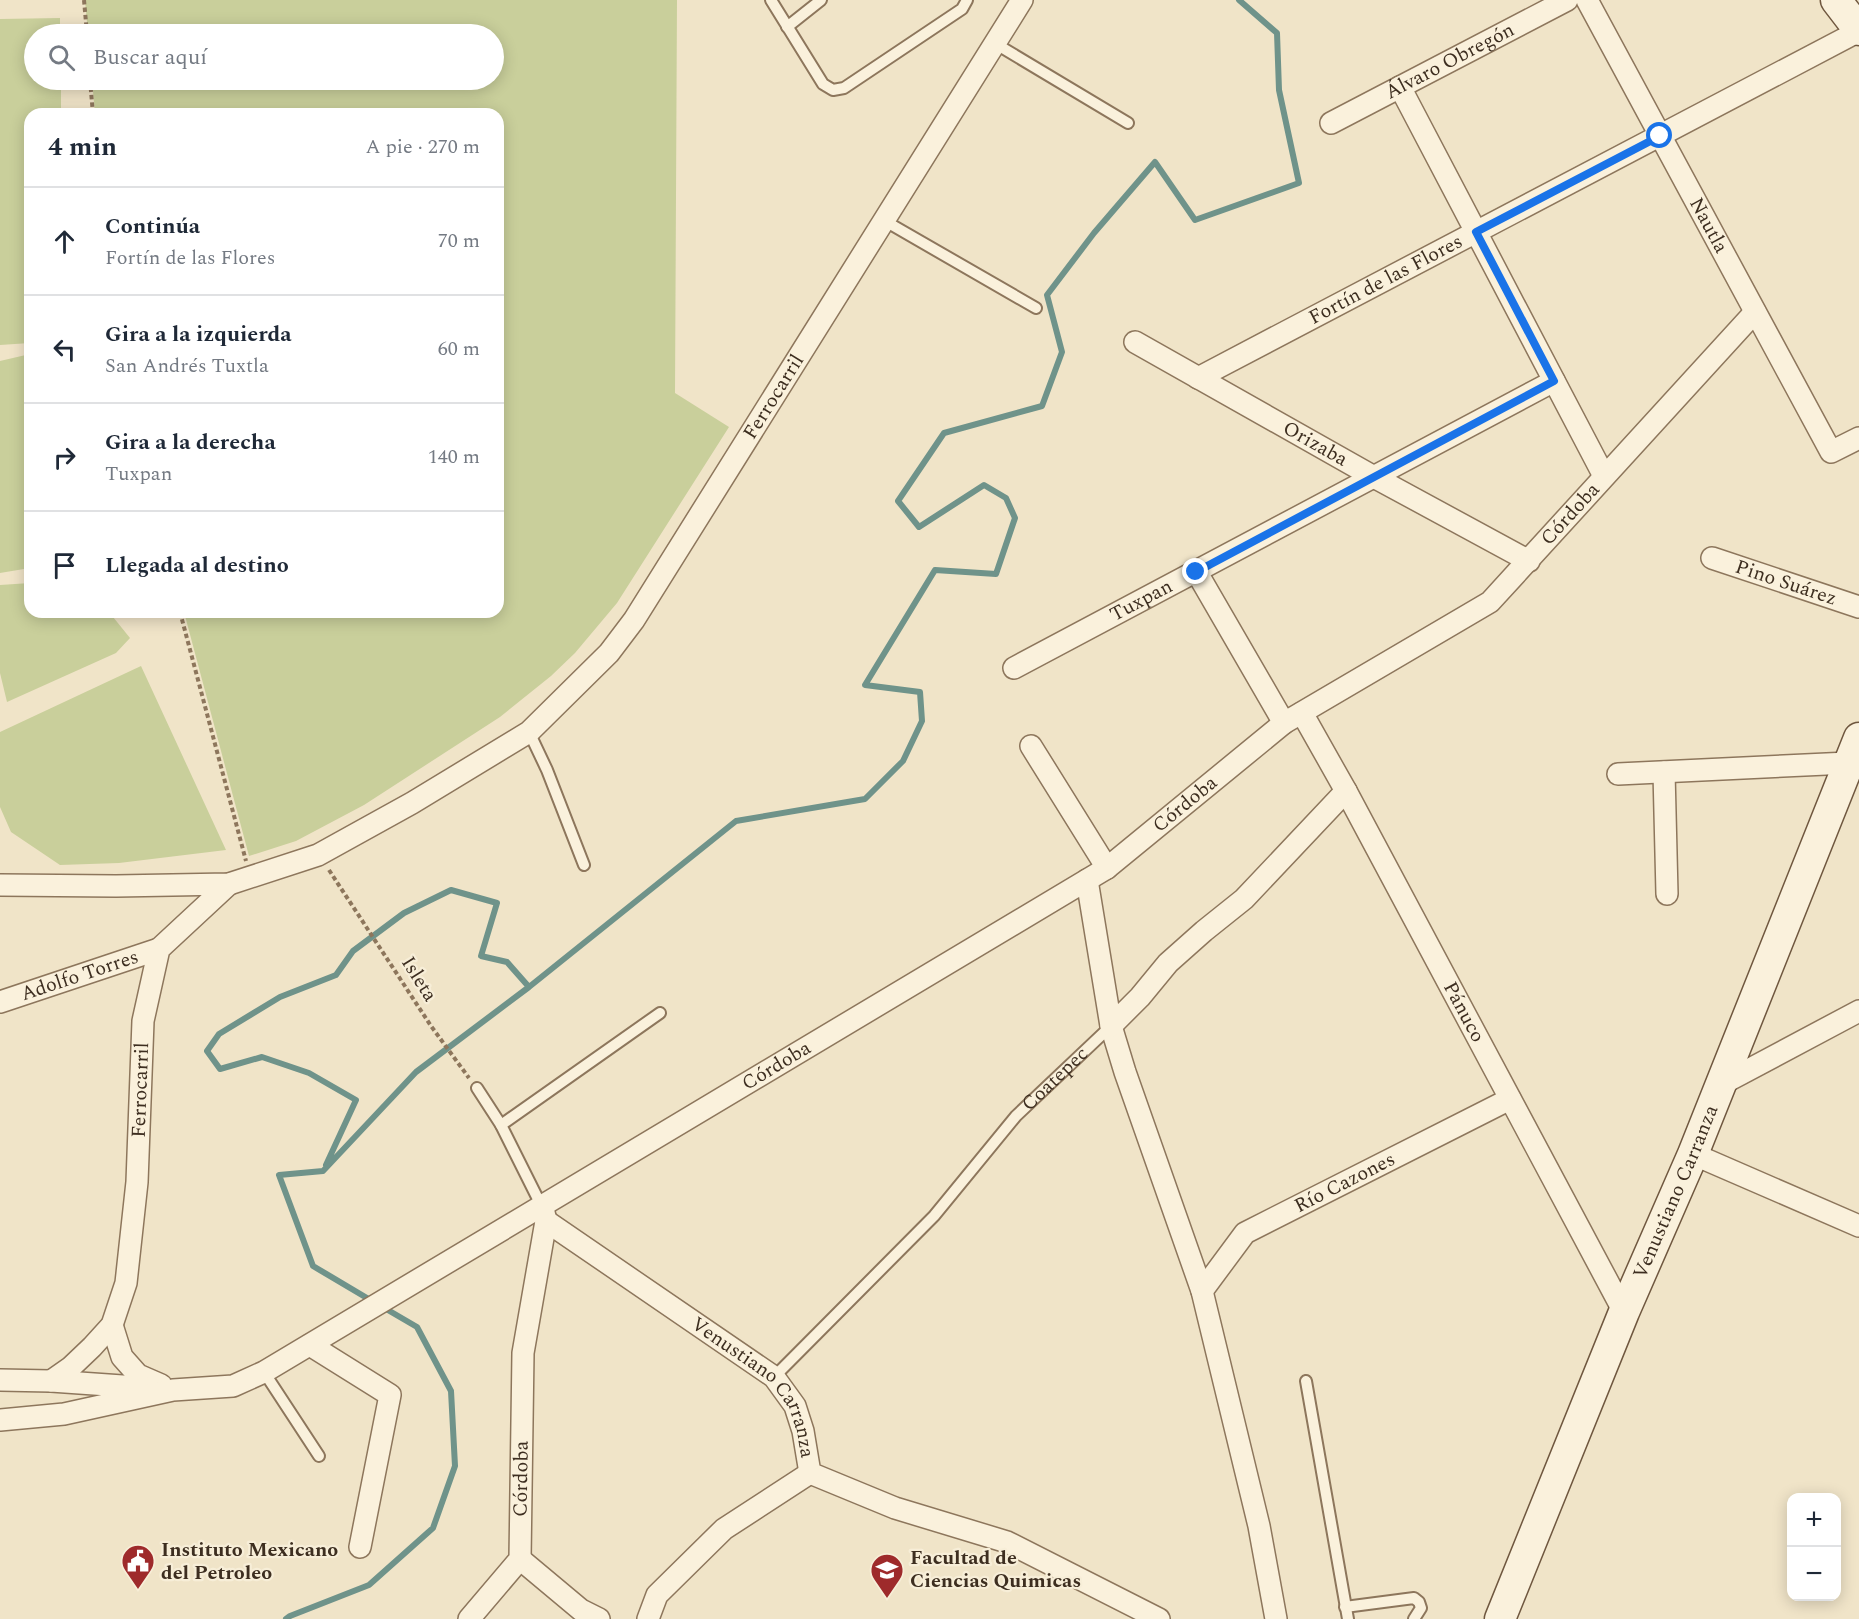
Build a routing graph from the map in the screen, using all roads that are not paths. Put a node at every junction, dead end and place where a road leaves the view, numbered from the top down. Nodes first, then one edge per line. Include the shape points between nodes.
1 (771, 0) edge
2 (821, 0) edge
3 (967, 0) edge
4 (1022, 0) edge
5 (1567, 0) edge
6 (1587, 0) edge
7 (1836, 0) edge
8 (787, 27) junction
9 (1859, 31) edge
10 (996, 44) junction
11 (1400, 87) junction
12 (1128, 123) dead end
13 (1331, 123) dead end
14 (1660, 136) junction
15 (885, 221) junction
16 (1476, 232) junction
17 (1036, 308) dead end
18 (1755, 312) junction
19 (1135, 342) dead end
20 (1198, 378) junction
21 (1554, 381) junction
22 (1859, 438) edge
23 (1604, 476) junction
24 (1374, 477) junction
25 (1712, 558) dead end
26 (1529, 561) junction
27 (1196, 572) junction
28 (1859, 607) edge
29 (1014, 668) dead end
30 (1293, 718) junction
31 (529, 732) junction
32 (1031, 746) dead end
33 (1855, 756) edge
34 (1664, 772) junction
35 (1618, 774) dead end
36 (1346, 791) junction
37 (584, 865) dead end
38 (1107, 868) junction
39 (1087, 880) junction
40 (229, 884) junction
41 (0, 885) edge
42 (1667, 894) dead end
43 (159, 949) junction
44 (0, 1002) edge
45 (1859, 1011) edge
46 (660, 1013) dead end
47 (1111, 1026) junction
48 (1720, 1085) junction
49 (477, 1088) road end
50 (1510, 1099) junction
51 (501, 1125) junction
52 (1693, 1154) junction
53 (544, 1214) junction
54 (1859, 1226) edge
55 (1202, 1291) junction
56 (1624, 1312) junction
57 (112, 1325) junction
58 (310, 1345) junction
59 (264, 1372) junction
60 (774, 1377) junction
61 (0, 1380) edge
62 (51, 1381) junction
63 (1306, 1382) dead end
64 (173, 1390) junction
65 (0, 1420) edge
66 (319, 1456) dead end
67 (810, 1473) junction
68 (360, 1547) dead end
69 (520, 1559) junction
70 (1345, 1607) junction
71 (469, 1619) edge
72 (599, 1619) edge
73 (648, 1619) edge
74 (1159, 1619) edge
75 (1276, 1619) edge
76 (1348, 1619) edge
77 (1414, 1619) edge
78 (1500, 1619) edge

1 - 8 lane
2 - 8 lane
3 - 8 lane via 962,9 844,88 833,90 823,84
4 - 10 street, Ferrocarril
5 - 11 street, Álvaro Obregón
6 - 14 street, Nautla
7 - 9 main road
9 - 14 street, Fortín de las Flores
10 - 12 lane
10 - 15 street, Ferrocarril
11 - 13 street, Álvaro Obregón
11 - 16 street
14 - 16 street, Fortín de las Flores
14 - 18 street, Nautla
15 - 17 lane
15 - 31 street, Ferrocarril via 634,620 609,653
16 - 20 street, Fortín de las Flores
16 - 21 street
18 - 22 street, Nautla via 1831,452
18 - 23 street, Córdoba
19 - 20 street, Orizaba
20 - 24 street, Orizaba
21 - 23 street
21 - 24 street, Tuxpan
23 - 26 street, Córdoba
24 - 26 street, Orizaba
24 - 27 street, Tuxpan
25 - 28 street, Pino Suárez
26 - 30 street, Córdoba via 1490,602
27 - 29 street, Tuxpan
27 - 30 street, Pánuco
30 - 36 street, Pánuco
30 - 38 street, Córdoba
31 - 37 lane
31 - 40 street, Ferrocarril via 318,855
32 - 38 street
33 - 34 street, Venustiano Carranza
33 - 48 main road, Venustiano Carranza
34 - 35 street, Venustiano Carranza
34 - 42 street
36 - 47 street, Coatepec via 1244,899 1168,963
36 - 50 street, Pánuco
38 - 39 street, Córdoba
39 - 47 street
39 - 53 street, Córdoba
40 - 41 street, Ferrocarril
40 - 43 street, Ferrocarril
43 - 44 street, Adolfo Torres
43 - 57 street, Ferrocarril via 143,1021 137,1182 126,1283
45 - 48 street
46 - 51 lane
47 - 55 street
47 - 60 lane, Coatepec via 1016,1116 934,1216
48 - 52 main road, Venustiano Carranza
49 - 51 lane
50 - 55 street, Río Cazones via 1245,1233
50 - 56 street, Pánuco
51 - 53 lane
52 - 54 street
52 - 56 main road, Venustiano Carranza
53 - 58 street, Córdoba via 435,1271
53 - 60 street, Venustiano Carranza
53 - 69 street, Córdoba via 523,1353
55 - 75 street via 1259,1526
56 - 78 main road, Venustiano Carranza
57 - 62 street, Ferrocarril via 71,1367
57 - 64 street via 122,1357 138,1375
58 - 59 street
58 - 68 street via 390,1395
59 - 64 street via 233,1386
59 - 66 lane
60 - 67 street, Venustiano Carranza via 795,1406
61 - 62 street
62 - 64 street
63 - 70 lane
64 - 65 street via 64,1414
67 - 73 street via 724,1529 657,1595
67 - 74 street, Venustiano Carranza via 895,1508 1007,1542
69 - 71 street
69 - 72 street via 581,1610
70 - 76 lane
70 - 77 lane via 1414,1598 1421,1608

